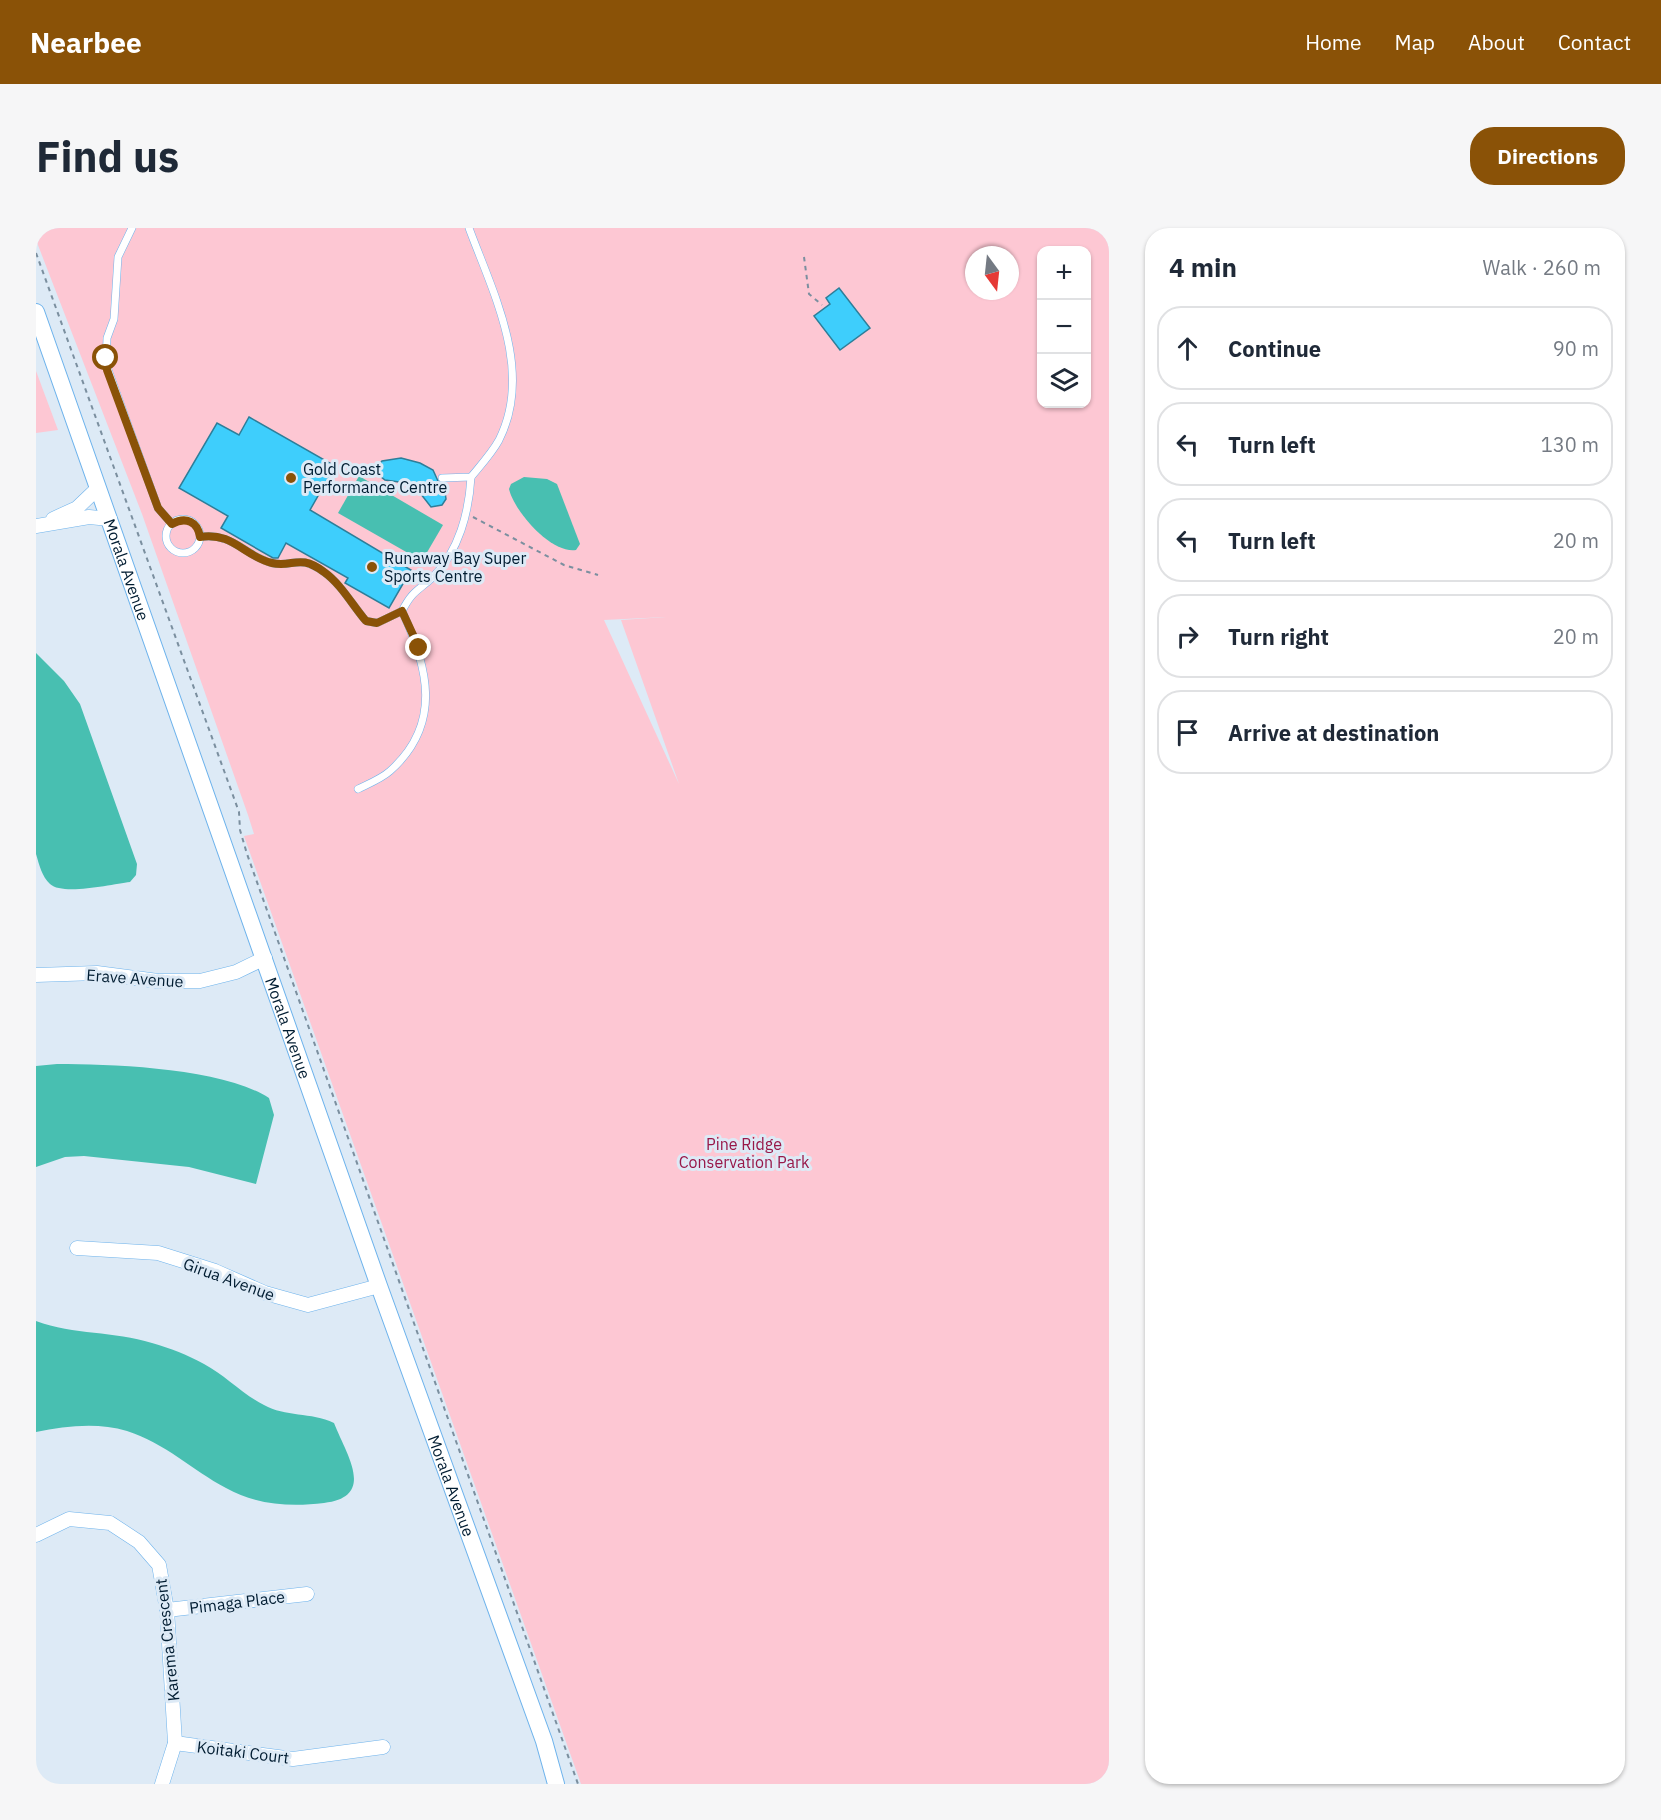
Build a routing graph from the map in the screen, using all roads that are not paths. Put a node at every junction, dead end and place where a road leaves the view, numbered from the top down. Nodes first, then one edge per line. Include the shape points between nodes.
1 (132, 228) edge
2 (469, 228) edge
3 (36, 312) edge
4 (471, 477) junction
5 (442, 478) dead end
6 (98, 488) junction
7 (110, 519) junction
8 (172, 524) junction
9 (37, 526) edge
10 (200, 537) junction
11 (402, 611) junction
12 (358, 789) dead end
13 (265, 958) junction
14 (36, 975) edge
15 (77, 1248) dead end
16 (379, 1287) junction
17 (36, 1535) edge
18 (307, 1594) dead end
19 (167, 1610) junction
20 (544, 1741) junction
21 (175, 1743) junction
22 (383, 1747) dead end
23 (162, 1784) edge
24 (556, 1784) edge
25 (563, 1784) edge

1 - 8 lane via 118,257 106,364 158,508
2 - 4 lane via 511,348 512,372 509,414 498,441
3 - 6 street, Morala Avenue
4 - 5 lane
4 - 11 lane via 466,513 448,555 433,576 412,592
6 - 7 street, Morala Avenue
6 - 9 street via 77,508
7 - 9 street
7 - 13 street, Morala Avenue
8 - 10 lane via 190,521 198,527
8 - 10 lane via 166,538 178,552 193,550
10 - 11 lane via 220,536 270,562 298,560 322,570 366,621 377,623
11 - 12 lane via 419,648 427,686 422,722 410,748 389,772
13 - 14 street, Erave Avenue via 236,972 200,981 158,981 97,973
13 - 16 street, Morala Avenue
15 - 16 street, Girua Avenue via 158,1253 308,1305
16 - 20 street, Morala Avenue
17 - 19 street, Karema Crescent via 69,1519 110,1522 139,1542 159,1565
18 - 19 street, Pimaga Place
19 - 21 street, Karema Crescent
20 - 24 street, Morala Avenue
20 - 25 street, Morala Avenue
21 - 22 street, Koitaki Court via 293,1759
21 - 23 street, Karema Crescent

